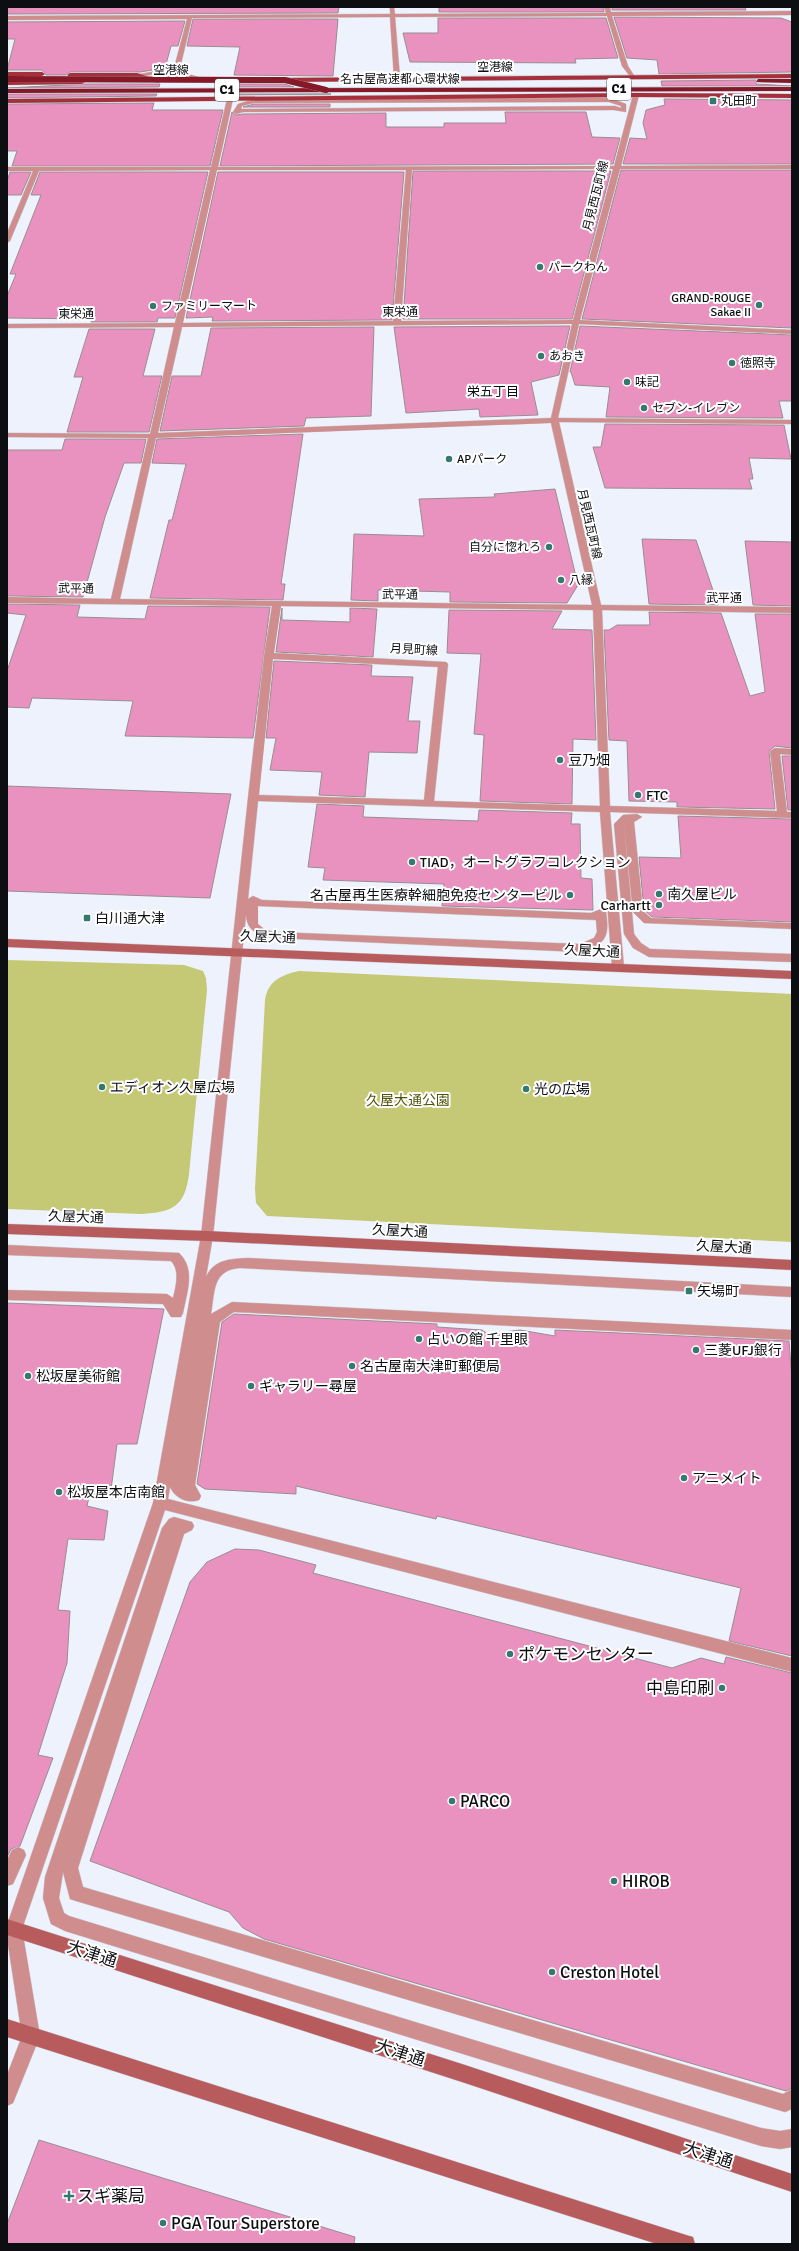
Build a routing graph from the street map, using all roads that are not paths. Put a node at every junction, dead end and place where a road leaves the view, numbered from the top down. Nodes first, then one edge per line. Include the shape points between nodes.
1 (392, 7) edge
2 (498, 7) edge
3 (608, 7) edge
4 (775, 7) edge
5 (790, 13) edge
6 (500, 14) junction
7 (609, 14) junction
8 (393, 15) junction
9 (190, 16) junction
10 (7, 18) edge
11 (176, 69) junction
12 (7, 74) edge
13 (137, 75) junction
14 (792, 76) edge
15 (632, 77) junction
16 (398, 78) junction
17 (7, 79) edge
18 (158, 81) junction
19 (208, 81) junction
20 (792, 81) edge
21 (7, 83) edge
22 (792, 89) edge
23 (326, 90) junction
24 (447, 90) junction
25 (7, 91) edge
26 (636, 95) junction
27 (792, 96) edge
28 (230, 99) junction
29 (7, 101) edge
30 (615, 108) joint
31 (792, 167) edge
32 (616, 168) junction
33 (7, 169) edge
34 (36, 169) junction
35 (214, 169) junction
36 (409, 169) junction
37 (7, 241) edge
38 (576, 322) junction
39 (397, 323) junction
40 (179, 325) junction
41 (7, 326) edge
42 (792, 332) edge
43 (554, 420) junction
44 (792, 422) edge
45 (7, 435) edge
46 (154, 436) junction
47 (7, 600) edge
48 (115, 602) junction
49 (277, 605) junction
50 (597, 609) junction
51 (792, 610) edge
52 (270, 656) junction
53 (792, 752) edge
54 (253, 798) junction
55 (429, 802) junction
56 (605, 808) junction
57 (787, 815) edge
58 (260, 903) joint
59 (792, 926) edge
60 (7, 943) edge
61 (237, 951) junction
62 (792, 958) edge
63 (618, 967) junction
64 (792, 975) edge
65 (7, 1229) edge
66 (207, 1236) junction
67 (7, 1250) edge
68 (792, 1265) edge
69 (792, 1292) edge
70 (7, 1295) edge
71 (792, 1335) edge
72 (160, 1503) junction
73 (792, 1665) edge
74 (7, 1859) edge
75 (7, 1878) edge
76 (10, 1928) edge
77 (7, 2028) edge
78 (31, 2036) junction
79 (7, 2097) edge
80 (792, 2098) edge
81 (792, 2138) edge
82 (792, 2183) edge
83 (686, 2244) edge

1 - 8 street
2 - 6 street
3 - 7 street
4 - 5 street
5 - 7 street
6 - 7 street
6 - 8 street
7 - 15 street via 625,66
8 - 9 street
8 - 16 street
9 - 10 street via 77,15
9 - 11 street
11 - 13 street
11 - 19 street via 186,75
12 - 13 main road
13 - 18 main road
14 - 15 main road, 空港線
15 - 16 main road, 空港線
16 - 19 main road, 空港線
17 - 23 highway, bridge via 286,80
18 - 19 main road, 空港線
18 - 21 main road, 空港線
20 - 24 highway via 518,84
22 - 24 highway, 名古屋高速都心環状線 / C1
23 - 24 highway, 名古屋高速都心環状線 / C1
23 - 25 highway, 名古屋高速都心環状線 / C1, bridge
26 - 27 main road
26 - 28 main road
26 - 32 street, 月見西瓦町線
28 - 29 main road
28 - 35 street
30 - 30 street via 624,111 622,103 610,100 254,101 240,105 236,112
31 - 32 street
32 - 36 street
32 - 38 street, 月見西瓦町線
33 - 34 street
34 - 35 street
34 - 37 street
35 - 36 street
35 - 40 street
36 - 39 street
38 - 39 street, 東栄通
38 - 42 street, 東栄通
38 - 43 street, 月見西瓦町線
39 - 40 street, 東栄通
40 - 41 street, 東栄通
40 - 46 street
43 - 44 street
43 - 46 street
43 - 50 street, 月見西瓦町線
45 - 46 street
46 - 48 street
47 - 48 street, 武平通
48 - 49 street, 武平通
49 - 50 street, 武平通
49 - 52 street
50 - 51 street, 武平通
50 - 56 street, 月見西瓦町線
52 - 54 street
52 - 55 street, 月見町線 via 443,664
53 - 57 street via 775,751
54 - 55 street
54 - 61 street
55 - 56 street
56 - 57 street
56 - 63 street, 月見西瓦町線
58 - 58 street via 253,899 252,923 255,930 274,935 580,948 597,942 603,932 601,912 593,917
59 - 62 street via 648,921 638,912 629,821 637,817 628,817 620,824 629,934 634,944 649,952
60 - 61 street, 久屋大通
61 - 63 street, 久屋大通
61 - 66 street
63 - 64 street, 久屋大通
65 - 66 street, 久屋大通
66 - 68 street, 久屋大通
66 - 72 street
67 - 70 street via 174,1256 180,1262 183,1271 176,1313 167,1299
69 - 71 street via 248,1263 218,1268 211,1276 176,1482 178,1490 194,1496 188,1485 214,1319 232,1307
72 - 73 street
72 - 76 street
74 - 75 street via 18,1855
76 - 78 street
76 - 82 street, 大津通 via 465,2074
77 - 78 street
78 - 79 street
78 - 83 street
80 - 81 street via 785,2103 76,1893 70,1868 178,1530 188,1526 174,1523 169,1528 53,1878 50,1898 57,1918 65,1923 761,2138

